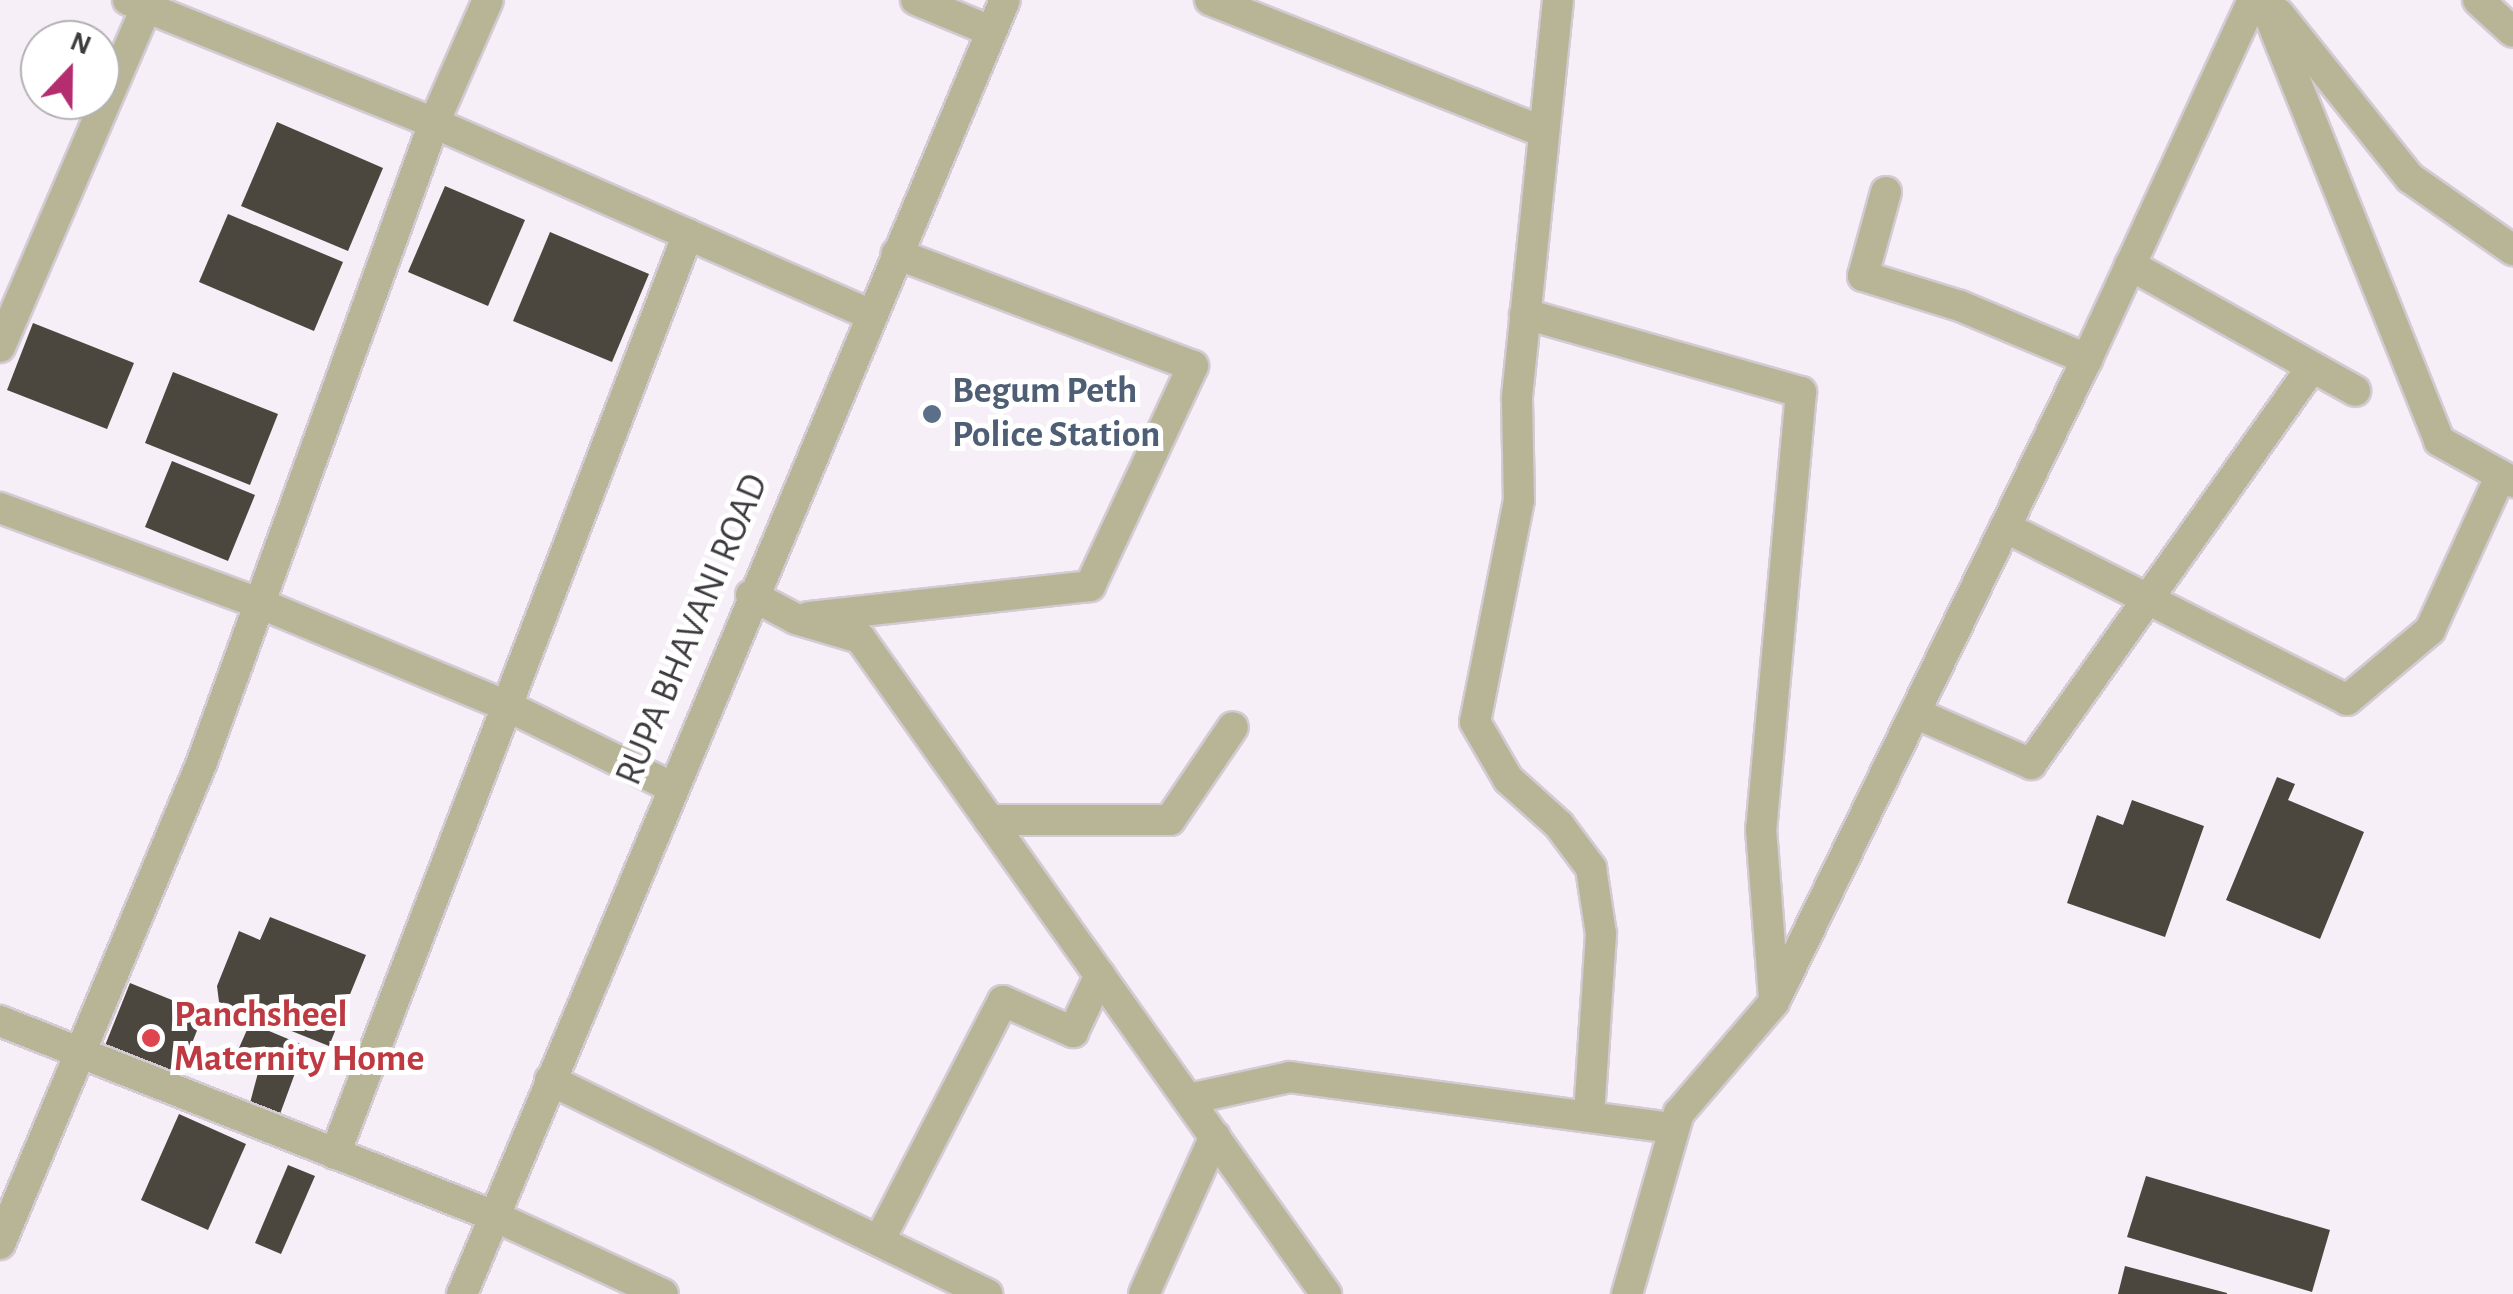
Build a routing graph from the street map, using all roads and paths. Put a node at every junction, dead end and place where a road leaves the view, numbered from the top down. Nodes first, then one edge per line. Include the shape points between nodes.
1 (488, 0) edge
2 (916, 0) edge
3 (1005, 0) edge
4 (1210, 0) edge
5 (1558, 0) edge
6 (2253, 0) edge
7 (2266, 0) edge
8 (2478, 0) edge
9 (137, 4) edge
10 (992, 32) junction
11 (2513, 32) edge
12 (434, 123) junction
13 (1543, 132) junction
14 (1886, 192) dead end
15 (688, 234) junction
16 (2513, 250) edge
17 (896, 254) junction
18 (2130, 265) junction
19 (869, 314) junction
20 (1525, 314) junction
21 (0, 347) edge
22 (2087, 358) junction
23 (2312, 367) junction
24 (2355, 391) dead end
25 (2507, 478) edge
26 (0, 508) edge
27 (2005, 527) junction
28 (751, 595) junction
29 (2148, 600) junction
30 (261, 604) junction
31 (796, 619) junction
32 (505, 705) junction
33 (1915, 713) junction
34 (1233, 727) dead end
35 (672, 787) junction
36 (989, 820) junction
37 (1100, 975) junction
38 (1774, 1002) junction
39 (0, 1021) edge
40 (78, 1052) junction
41 (550, 1080) junction
42 (1189, 1100) junction
43 (1590, 1116) junction
44 (1673, 1128) junction
45 (1215, 1136) junction
46 (335, 1154) junction
47 (494, 1216) junction
48 (879, 1241) junction
49 (0, 1244) edge
50 (462, 1294) edge
51 (663, 1294) edge
52 (987, 1294) edge
53 (1144, 1294) edge
54 (1326, 1294) edge
55 (1628, 1294) edge

1 - 12 street
2 - 10 street
3 - 10 street, RUPA BHAVANI ROAD
4 - 13 street
5 - 13 street
6 - 18 street
7 - 16 street via 2410,178
7 - 25 street via 2440,441
8 - 11 street
9 - 12 street
9 - 21 street
10 - 17 street, RUPA BHAVANI ROAD
12 - 15 street
12 - 30 street
13 - 20 street
14 - 22 street via 1863,276 1960,306
15 - 19 street
15 - 32 street
17 - 19 street, RUPA BHAVANI ROAD
17 - 31 street via 1193,366 1090,586
18 - 22 street
18 - 23 street
19 - 28 street, RUPA BHAVANI ROAD
20 - 38 street via 1801,392 1761,830
20 - 43 street via 1518,500 1475,722 1508,780 1560,825 1591,868 1602,934
22 - 27 street
23 - 24 street
23 - 29 street
25 - 29 street via 2430,630 2347,700
26 - 30 street
27 - 29 street
27 - 33 street
28 - 31 street
28 - 35 street, RUPA BHAVANI ROAD
29 - 33 street via 2031,764
30 - 32 street
30 - 40 street via 202,762
31 - 36 street via 860,638
32 - 35 street
32 - 46 street
33 - 38 street
34 - 36 street via 1170,820
35 - 41 street, RUPA BHAVANI ROAD
36 - 37 street
37 - 42 street
37 - 48 street via 1073,1032 1003,1001
38 - 44 street via 1679,1112
39 - 40 street
40 - 46 street
40 - 49 street
41 - 47 street, RUPA BHAVANI ROAD
41 - 48 street
42 - 43 street via 1290,1077
42 - 45 street
43 - 44 street
44 - 55 street
45 - 53 street
45 - 54 street
46 - 47 street
47 - 50 street, RUPA BHAVANI ROAD
47 - 51 street
48 - 52 street

